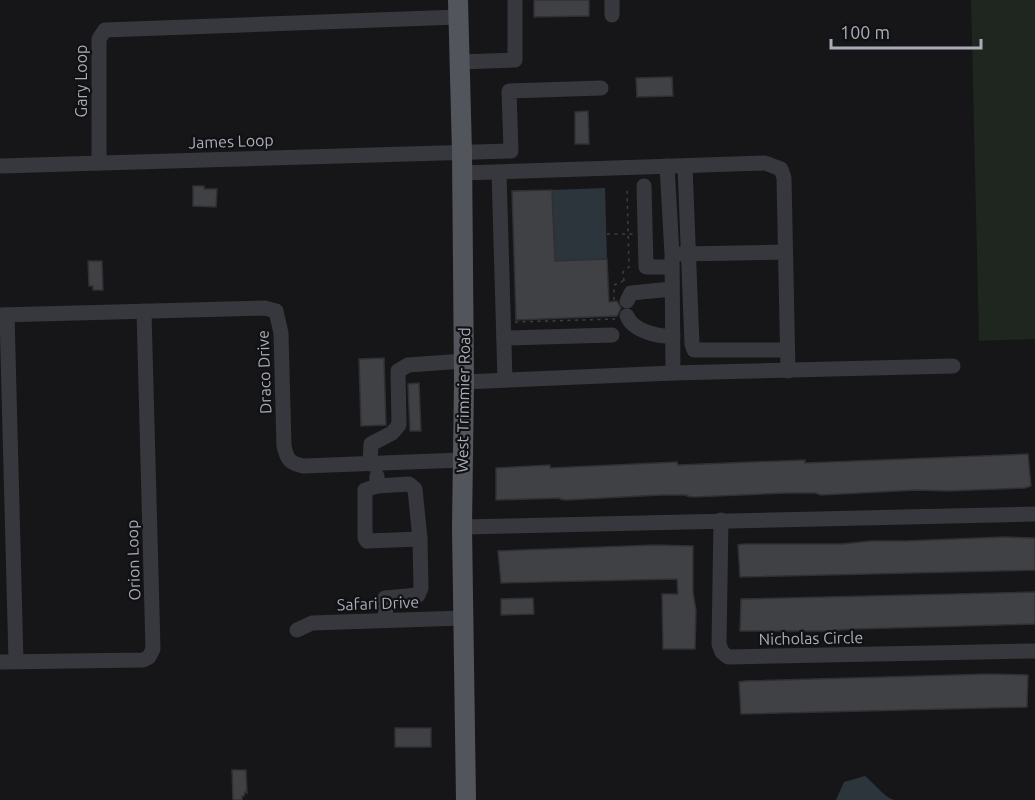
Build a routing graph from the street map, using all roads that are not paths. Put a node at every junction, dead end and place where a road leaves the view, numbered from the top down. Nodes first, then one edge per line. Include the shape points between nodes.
1 (515, 0) edge
2 (458, 8) edge
3 (459, 62) junction
4 (601, 88) dead end
5 (462, 152) junction
6 (99, 163) junction
7 (0, 166) edge
8 (668, 166) junction
9 (685, 166) junction
10 (499, 172) junction
11 (463, 173) junction
12 (644, 186) dead end
13 (785, 252) junction
14 (688, 254) junction
15 (672, 260) junction
16 (672, 289) junction
17 (144, 311) junction
18 (4, 315) edge
19 (612, 336) dead end
20 (673, 336) junction
21 (504, 338) junction
22 (787, 350) junction
23 (464, 361) junction
24 (953, 366) dead end
25 (788, 371) junction
26 (673, 373) junction
27 (505, 380) junction
28 (464, 382) junction
29 (462, 460) junction
30 (373, 464) junction
31 (377, 486) junction
32 (1035, 514) edge
33 (721, 520) junction
34 (462, 527) junction
35 (420, 539) junction
36 (463, 618) junction
37 (386, 620) junction
38 (297, 630) dead end
39 (1035, 651) edge
40 (16, 661) junction
41 (0, 662) edge
42 (466, 800) edge

1 - 3 street via 515,60
2 - 3 main road, West Trimmier Road
2 - 6 street, Gary Loop via 105,30 99,39
3 - 5 main road, West Trimmier Road
4 - 5 street, James Loop via 509,91 511,151
5 - 6 street, James Loop
5 - 11 main road, West Trimmier Road
6 - 7 street, James Loop
8 - 9 street
8 - 10 street
8 - 15 street
9 - 13 street via 765,163 781,169
9 - 14 street
10 - 11 street
10 - 21 street
11 - 23 main road, West Trimmier Road
12 - 15 street via 646,267
13 - 14 street
13 - 22 street
14 - 15 street
14 - 22 street via 694,350
15 - 16 street
16 - 20 street
16 - 20 street via 631,293 624,309 630,323 650,333
17 - 18 street, Draco Drive
17 - 30 street, Draco Drive via 276,311 281,333 286,457 292,464 303,466
17 - 40 street, Orion Loop via 153,649 143,660
18 - 40 street
19 - 21 street
20 - 26 street
21 - 27 street
22 - 25 street
23 - 28 main road, West Trimmier Road
23 - 30 street via 408,365 398,371 399,425 371,444
24 - 25 street
25 - 26 street
26 - 27 street
27 - 28 street
28 - 29 main road, West Trimmier Road
29 - 30 street, Draco Drive
29 - 34 main road, West Trimmier Road
30 - 31 street
31 - 35 street via 409,484 415,489
31 - 35 street via 365,490 367,541
32 - 33 street
33 - 34 street
33 - 39 street, Nicholas Circle via 719,644 728,657
34 - 36 main road, West Trimmier Road
35 - 37 street via 421,588 418,595 385,598
36 - 37 street, Safari Drive
36 - 42 main road, West Trimmier Road
37 - 38 street, Safari Drive via 312,623
40 - 41 street, Orion Loop

